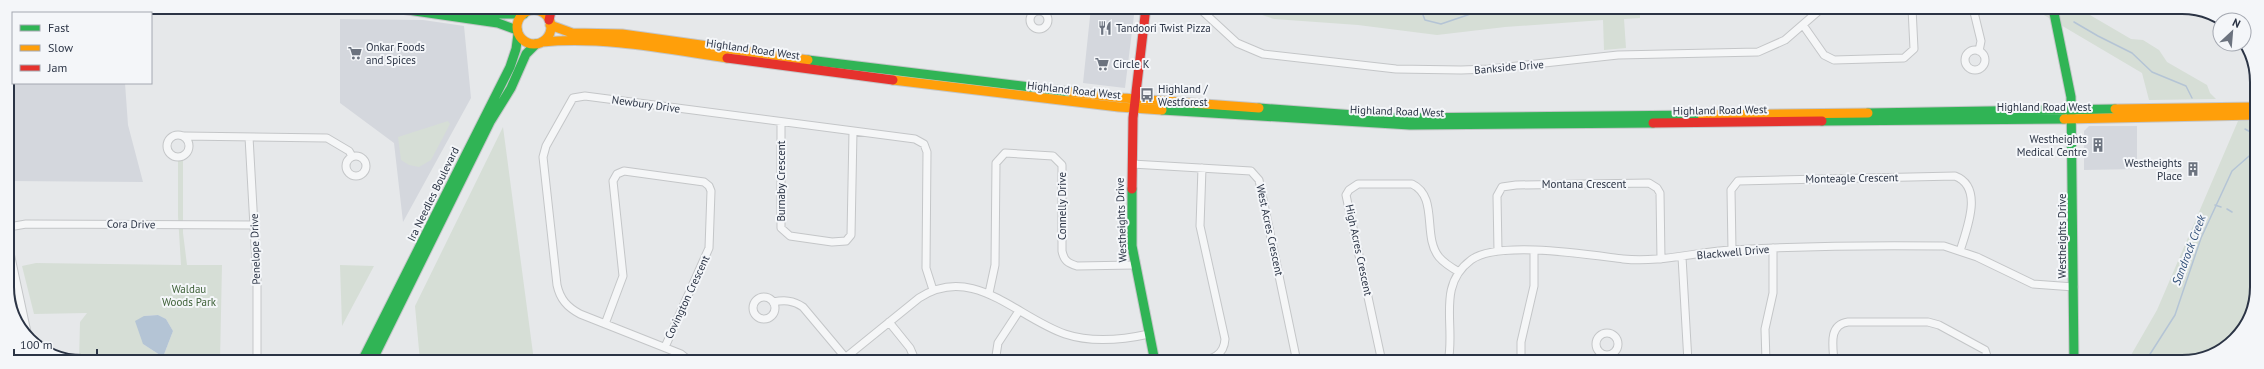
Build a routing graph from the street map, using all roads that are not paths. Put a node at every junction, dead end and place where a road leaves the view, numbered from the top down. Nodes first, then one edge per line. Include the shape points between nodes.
1 (446, 14) edge
2 (489, 14) edge
3 (526, 14) edge
4 (542, 14) edge
5 (551, 14) edge
6 (1145, 14) edge
7 (1206, 14) edge
8 (1815, 14) edge
9 (1912, 14) edge
10 (1975, 14) edge
11 (2054, 14) edge
12 (463, 16) junction
13 (550, 23) junction
14 (1803, 25) junction
15 (518, 32) junction
16 (539, 43) junction
17 (1979, 51) dead end
18 (1134, 104) junction
19 (2250, 107) edge
20 (2072, 114) junction
21 (2250, 115) edge
22 (781, 122) junction
23 (853, 131) junction
24 (184, 136) dead end
25 (249, 137) junction
26 (352, 156) dead end
27 (1132, 164) junction
28 (1202, 168) junction
29 (254, 225) junction
30 (14, 226) edge
31 (1773, 248) junction
32 (1732, 250) junction
33 (1498, 251) junction
34 (1534, 251) junction
35 (1960, 251) junction
36 (1682, 257) junction
37 (1661, 259) junction
38 (1134, 265) junction
39 (14, 271) edge
40 (1458, 272) junction
41 (2074, 287) junction
42 (933, 290) junction
43 (989, 293) junction
44 (773, 302) dead end
45 (1019, 311) junction
46 (889, 322) junction
47 (25, 324) edge
48 (605, 324) junction
49 (1150, 334) junction
50 (665, 347) junction
51 (258, 355) edge
52 (365, 355) edge
53 (375, 355) edge
54 (682, 355) edge
55 (839, 355) edge
56 (849, 355) edge
57 (913, 355) edge
58 (996, 355) edge
59 (1154, 355) edge
60 (1216, 355) edge
61 (1296, 355) edge
62 (1380, 355) edge
63 (1448, 355) edge
64 (1521, 355) edge
65 (1688, 355) edge
66 (1766, 355) edge
67 (1834, 355) edge
68 (1987, 355) edge
69 (2074, 355) edge

1 - 12 main road
2 - 12 main road
3 - 15 main road via 517,24
4 - 13 main road
5 - 13 main road
6 - 18 main road, Westheights Drive
7 - 14 street, Bankside Drive via 1237,43 1263,54 1396,69 1431,70 1489,69 1618,55 1747,53 1770,48 1785,40
8 - 14 street, Bankside Drive
9 - 14 street via 1914,49 1904,58 1828,59
10 - 17 street via 1981,41
11 - 20 main road, Westheights Drive via 2070,84
12 - 15 main road via 501,23
13 - 16 main road via 549,35
13 - 18 main road, Highland Road West via 572,33 622,34
15 - 16 main road via 522,40
15 - 52 main road, Ira Needles Boulevard via 510,67
16 - 18 main road, Highland Road West via 572,39 619,43 846,74
16 - 53 main road, Ira Needles Boulevard via 526,54 490,122
18 - 20 main road, Highland Road West via 1410,125
18 - 27 main road, Westheights Drive
19 - 20 main road, Highland Road West
20 - 21 main road, Highland Road West
20 - 41 main road, Westheights Drive
22 - 23 street, Newbury Drive
22 - 23 street, Burnaby Crescent via 781,228 790,236 832,242 846,241 851,235
22 - 48 street, Newbury Drive via 585,96 570,101 546,146 543,158 557,285 560,297 567,306
23 - 42 street, Newbury Drive via 915,139 924,144 927,152 926,268
24 - 25 street
25 - 26 street via 327,138 349,151
25 - 29 street, Penelope Drive
27 - 28 street, West Acres Crescent
27 - 38 main road, Westheights Drive
28 - 60 street via 1200,226 1223,328 1225,348
28 - 61 street, West Acres Crescent via 1251,171 1259,180
29 - 30 street, Cora Drive via 26,224
29 - 51 street, Penelope Drive
31 - 32 street, Blackwell Drive
31 - 35 street, Blackwell Drive via 1944,246
31 - 66 street via 1773,293 1765,329
32 - 35 street, Monteagle Crescent via 1731,190 1738,181 1955,176 1964,180 1971,198 1970,216
32 - 36 street, Blackwell Drive
33 - 34 street, Blackwell Drive
33 - 37 street, Montana Crescent via 1497,196 1502,187 1516,184 1649,183 1660,193
33 - 40 street, Blackwell Drive via 1477,256
34 - 37 street, Blackwell Drive via 1560,251 1625,259
34 - 64 street via 1534,286 1521,342
35 - 41 street, Blackwell Drive via 2033,284
36 - 37 street, Blackwell Drive
36 - 65 street
38 - 43 street, Connelly Drive via 1077,266 1064,260 1062,165 1053,156 1005,153 996,162 995,265
38 - 49 main road, Westheights Drive
39 - 47 street
40 - 62 street, High Acres Crescent via 1438,256 1432,244 1426,200 1424,192 1419,188 1412,184 1358,184 1349,190 1346,195
40 - 63 street, Blackwell Drive via 1449,296
41 - 69 main road, Westheights Drive
42 - 43 street via 964,286
42 - 46 street
43 - 45 street
44 - 55 street via 784,300 803,306
45 - 49 street via 1066,335 1114,340
45 - 58 street via 998,343
46 - 56 street
46 - 57 street
48 - 50 street, Newbury Drive
48 - 50 street, Covington Crescent via 623,276 614,177 624,171 704,182 710,191 709,248
49 - 59 main road, Westheights Drive
50 - 54 street, Newbury Drive
67 - 68 street via 1833,334 1840,325 1848,322 1907,322 1939,325 1985,350

